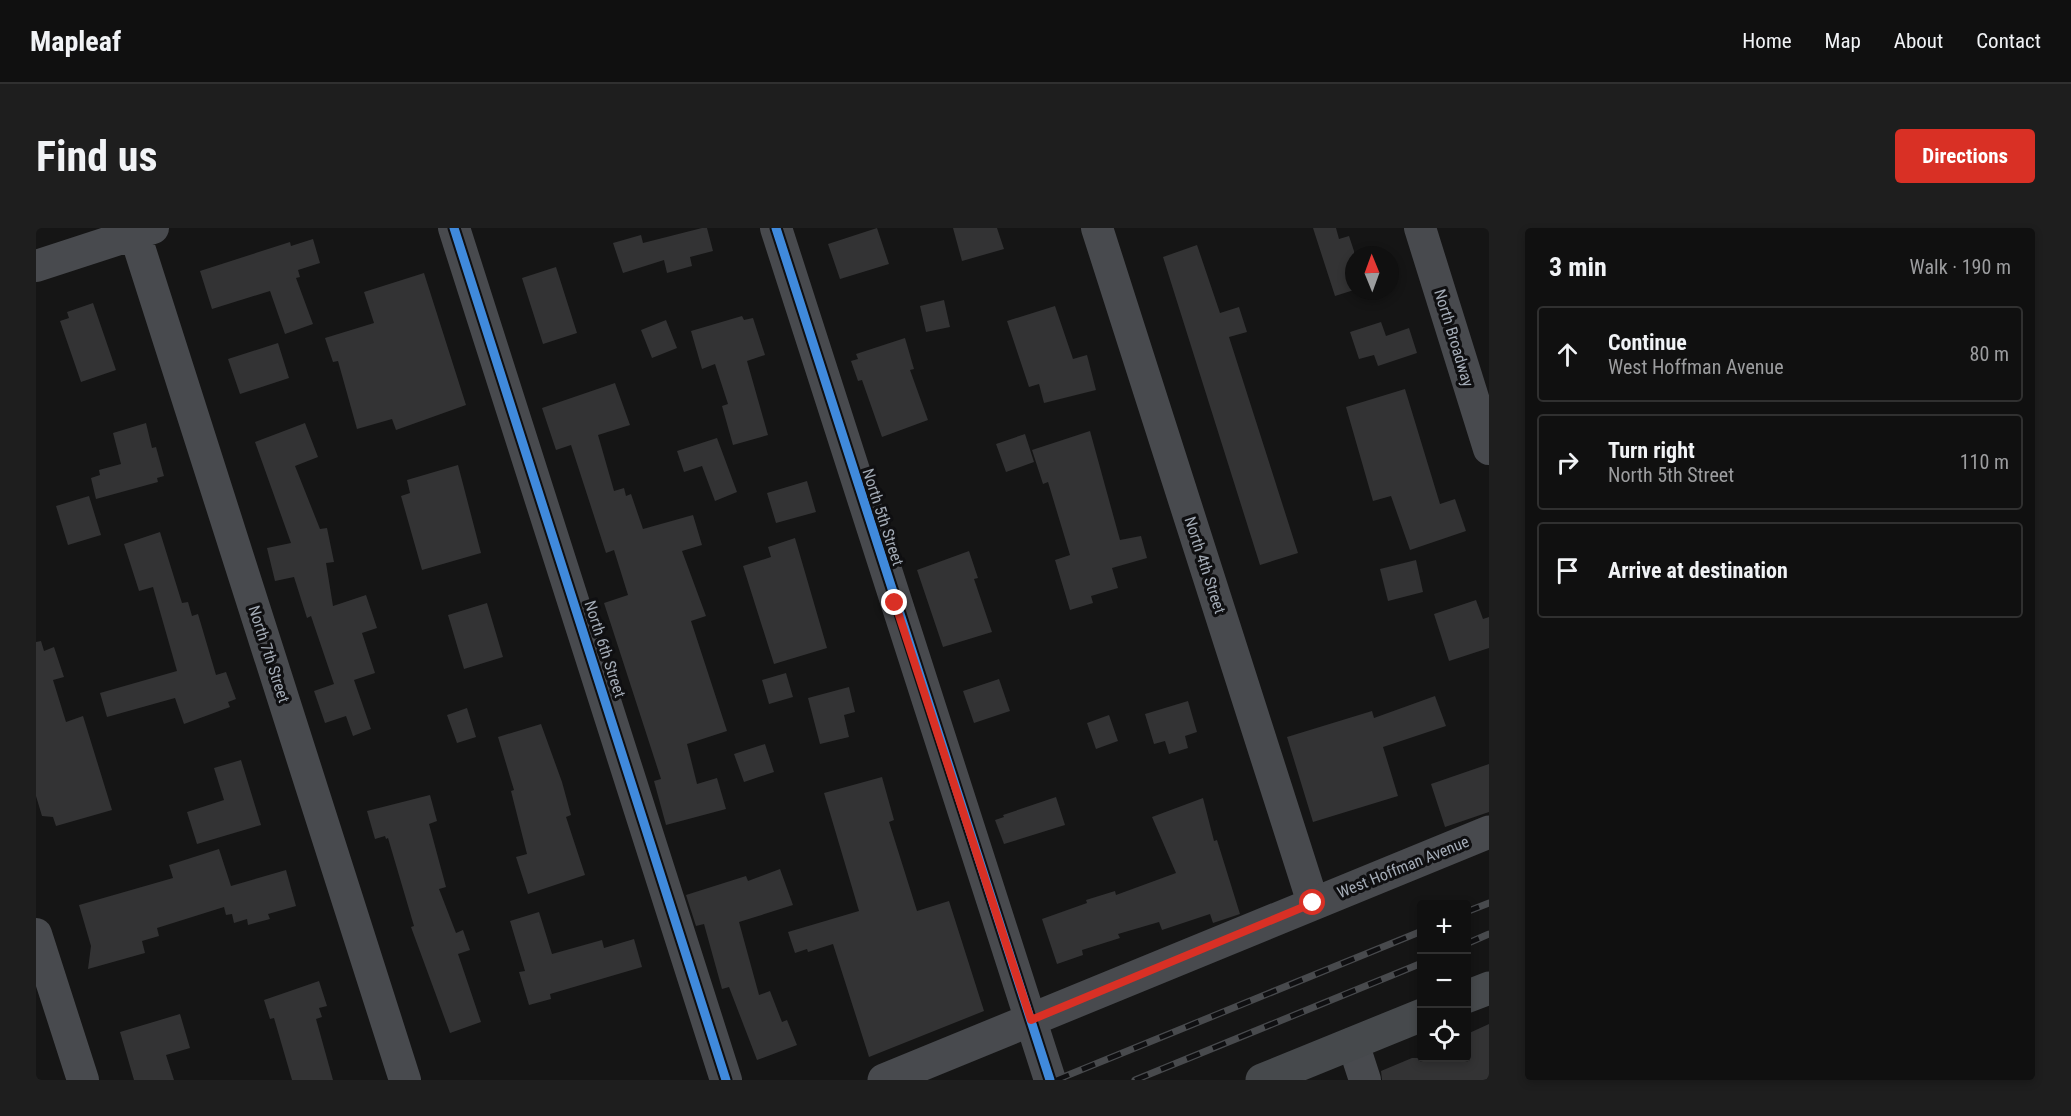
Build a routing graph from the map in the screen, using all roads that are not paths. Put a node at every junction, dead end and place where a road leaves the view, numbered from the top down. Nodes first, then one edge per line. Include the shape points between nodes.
1 (454, 228) edge
2 (776, 228) edge
3 (1097, 228) edge
4 (1420, 228) edge
5 (140, 230) edge
6 (36, 266) edge
7 (1489, 449) edge
8 (1489, 832) edge
9 (1313, 903) junction
10 (36, 934) edge
11 (1489, 988) edge
12 (1471, 995) edge
13 (1417, 1017) edge
14 (1031, 1020) junction
15 (1353, 1043) junction
16 (83, 1080) edge
17 (405, 1080) edge
18 (726, 1080) edge
19 (884, 1080) edge
20 (1050, 1080) edge
21 (1262, 1080) edge
22 (1365, 1080) edge

1 - 18 street, North 6th Street
2 - 14 street, North 5th Street
3 - 9 street, North 4th Street
4 - 7 street, North Broadway
5 - 6 street
5 - 17 street, North 7th Street
8 - 9 street, West Hoffman Avenue
9 - 14 street, West Hoffman Avenue
10 - 16 street
11 - 12 main road
13 - 15 main road
14 - 19 street, West Hoffman Avenue
14 - 20 street, North 5th Street
15 - 21 main road
15 - 22 street

